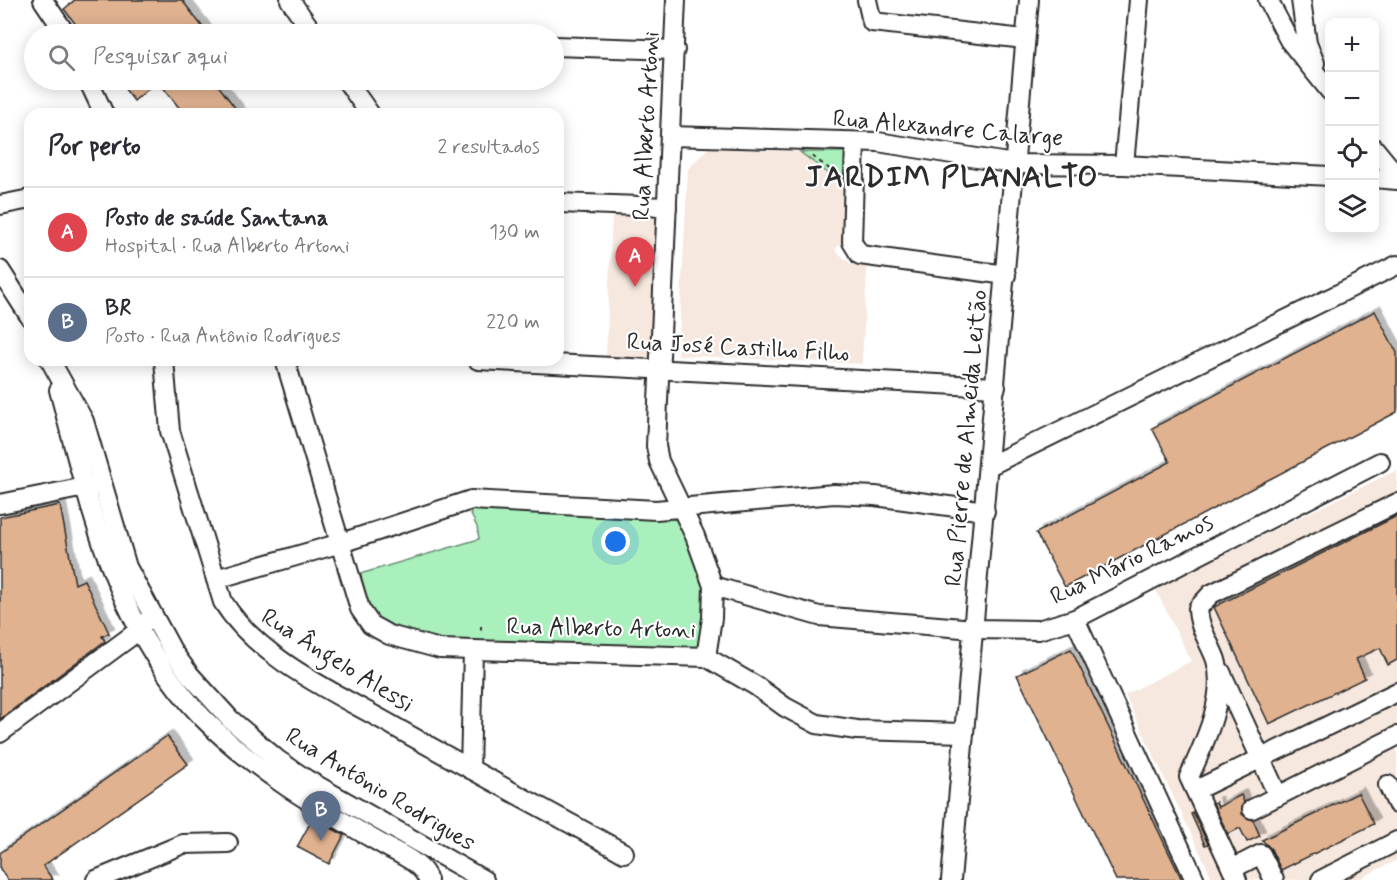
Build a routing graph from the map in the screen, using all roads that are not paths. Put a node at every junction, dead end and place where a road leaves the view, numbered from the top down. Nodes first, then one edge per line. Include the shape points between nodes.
1 (43, 0) edge
2 (290, 0) edge
3 (676, 0) edge
4 (867, 0) edge
5 (1029, 0) edge
6 (1139, 0) edge
7 (1268, 0) edge
8 (1301, 0) edge
9 (59, 24) edge
10 (307, 24) edge
11 (1025, 39) junction
12 (564, 46) edge
13 (675, 50) junction
14 (1325, 83) edge
15 (1325, 85) edge
16 (93, 90) edge
17 (353, 90) edge
18 (101, 108) edge
19 (366, 108) edge
20 (669, 136) junction
21 (855, 142) junction
22 (1379, 155) edge
23 (1014, 164) junction
24 (1124, 165) junction
25 (1325, 176) edge
26 (1379, 178) edge
27 (1397, 178) edge
28 (24, 200) edge
29 (564, 203) edge
30 (0, 205) edge
31 (667, 207) junction
32 (1397, 265) edge
33 (0, 270) edge
34 (1006, 275) junction
35 (24, 308) edge
36 (564, 364) edge
37 (52, 366) edge
38 (165, 366) edge
39 (287, 366) edge
40 (659, 368) junction
41 (996, 387) junction
42 (1380, 462) dead end
43 (989, 466) junction
44 (93, 485) junction
45 (1397, 503) edge
46 (0, 504) edge
47 (681, 508) junction
48 (985, 511) junction
49 (341, 543) junction
50 (119, 570) junction
51 (216, 579) junction
52 (713, 586) junction
53 (150, 610) junction
54 (1075, 619) junction
55 (974, 629) junction
56 (138, 631) junction
57 (472, 651) junction
58 (706, 657) junction
59 (1216, 662) junction
60 (1397, 692) edge
61 (0, 733) edge
62 (964, 733) junction
63 (1397, 736) edge
64 (1261, 759) junction
65 (470, 770) junction
66 (1388, 785) dead end
67 (1196, 790) junction
68 (1278, 796) junction
69 (1397, 804) edge
70 (1252, 809) dead end
71 (1397, 841) edge
72 (228, 843) dead end
73 (624, 853) dead end
74 (1234, 875) edge
75 (100, 879) edge
76 (428, 880) edge
77 (484, 880) edge
78 (951, 880) edge
79 (1195, 880) edge
80 (1274, 880) edge
81 (1321, 880) edge

1 - 9 street
2 - 10 street
3 - 13 street, Rua Alberto Artoni
4 - 11 street via 872,22
5 - 11 street, Rua Pierre de Almeida Leitão
6 - 24 street
7 - 15 street via 1289,39
8 - 14 street via 1306,43
11 - 23 street, Rua Pierre de Almeida Leitão
12 - 13 street
13 - 20 street, Rua Alberto Artoni
16 - 18 street
17 - 19 street
20 - 21 street, Rua Alexandre Calarge
20 - 31 street, Rua Alberto Artoni
21 - 23 street, Rua Alexandre Calarge via 878,142
21 - 34 street via 852,242 860,255
22 - 27 street
23 - 24 street, Rua Alexandre Calarge
23 - 34 street, Rua Pierre de Almeida Leitão
24 - 25 street, Rua Alexandre Calarge
26 - 27 street
28 - 30 street
29 - 31 street
31 - 40 street, Rua Alberto Artoni
32 - 43 street
33 - 35 street
34 - 41 street, Rua Pierre de Almeida Leitão
36 - 40 street, Rua José Castilho Filho
37 - 44 street, Rua Antônio Rodrigues
38 - 51 street, Rua Ângelo Alessi via 170,431
39 - 49 street
40 - 41 street, Rua José Castilho Filho
40 - 47 street, Rua Alberto Artoni via 656,446
41 - 43 street, Rua Pierre de Almeida Leitão
42 - 54 street, Rua Mário Ramos
43 - 48 street, Rua Pierre de Almeida Leitão
44 - 46 street
44 - 50 street, Rua Antônio Rodrigues
45 - 59 street via 1203,600 1198,617
47 - 48 street via 834,494
47 - 49 street via 471,500
47 - 52 street, Rua Alberto Artoni
48 - 55 street, Rua Pierre de Almeida Leitão
49 - 51 street
49 - 57 street, Rua Alberto Artoni via 360,609 371,625 412,643
50 - 53 street, Rua Antônio Rodrigues
50 - 56 street, Rua Antônio Rodrigues
51 - 65 street, Rua Ângelo Alessi via 223,602 250,638 315,682
52 - 55 street, Rua Mário Ramos via 819,616
52 - 58 street, Rua Alberto Artoni
53 - 56 street
53 - 77 street, Rua Antônio Rodrigues via 190,675 269,753 306,779
54 - 55 street, Rua Mário Ramos via 1038,630
54 - 79 street
55 - 62 street, Rua Pierre de Almeida Leitão
56 - 61 street
56 - 76 street, Rua Antônio Rodrigues via 181,692 239,752 294,794 417,864
57 - 58 street, Rua Alberto Artoni
57 - 65 street
58 - 62 street via 818,724 857,730
59 - 64 street
59 - 67 street via 1218,693 1189,777
60 - 64 street
62 - 78 street, Rua Pierre de Almeida Leitão
63 - 68 street
64 - 67 street
64 - 68 street
65 - 73 street, Rua Ângelo Alessi
66 - 69 street
67 - 74 street
68 - 70 street
71 - 81 street
72 - 75 street via 183,844
74 - 80 street via 1261,854

